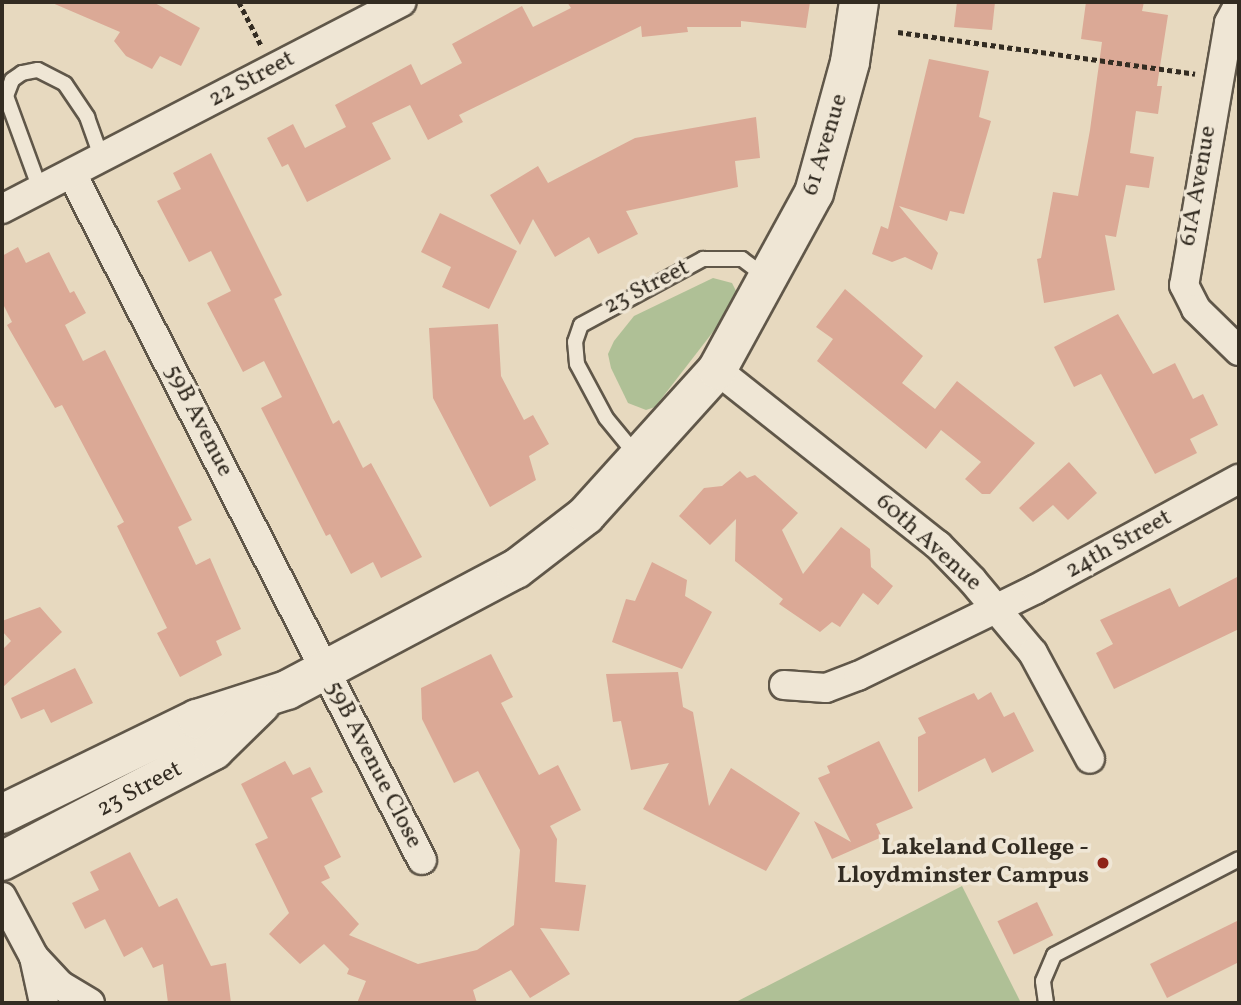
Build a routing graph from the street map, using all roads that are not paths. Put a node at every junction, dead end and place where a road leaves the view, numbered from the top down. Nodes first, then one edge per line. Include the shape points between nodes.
1 (402, 2) edge
2 (859, 2) edge
3 (1239, 4) edge
4 (102, 159) junction
5 (72, 174) junction
6 (40, 189) junction
7 (2, 209) edge
8 (768, 279) junction
9 (1239, 351) edge
10 (717, 370) junction
11 (640, 460) junction
12 (1239, 479) edge
13 (997, 607) junction
14 (324, 669) junction
15 (784, 685) dead end
16 (265, 701) junction
17 (1090, 759) dead end
18 (2, 814) edge
19 (1239, 859) edge
20 (422, 860) dead end
21 (2, 861) edge
22 (2, 897) edge
23 (34, 957) junction
24 (44, 1003) edge
25 (90, 1003) edge
26 (1046, 1003) edge

1 - 4 street, 22 Street
2 - 8 street, 61 Avenue via 850,62 814,193
3 - 9 street, 61A Avenue via 1229,23 1184,285 1196,309
4 - 5 street, 22 Street
4 - 6 lane via 87,117 65,85 38,70 22,73 12,80 6,96
5 - 6 street, 22 Street
5 - 14 street, 59B Avenue
6 - 7 street, 22 Street
8 - 10 street, 23 Street
8 - 11 lane, 23 Street via 742,259 703,259 581,325 575,342 577,364 606,418
10 - 11 street, 23 Street
10 - 13 street, 60th Avenue via 938,545
11 - 14 street, 23 Street via 586,515 516,569
12 - 13 street, 24th Street
13 - 15 street, 24th Street via 858,677 826,688
13 - 17 street, 60th Avenue via 1033,653
14 - 16 street, 23 Street
14 - 20 street, 59B Avenue Close
16 - 18 street, 23 Street via 197,719
16 - 21 street, 23 Street via 214,750
19 - 26 lane via 1055,955 1043,981
22 - 23 street
23 - 24 street
23 - 25 street via 60,985

